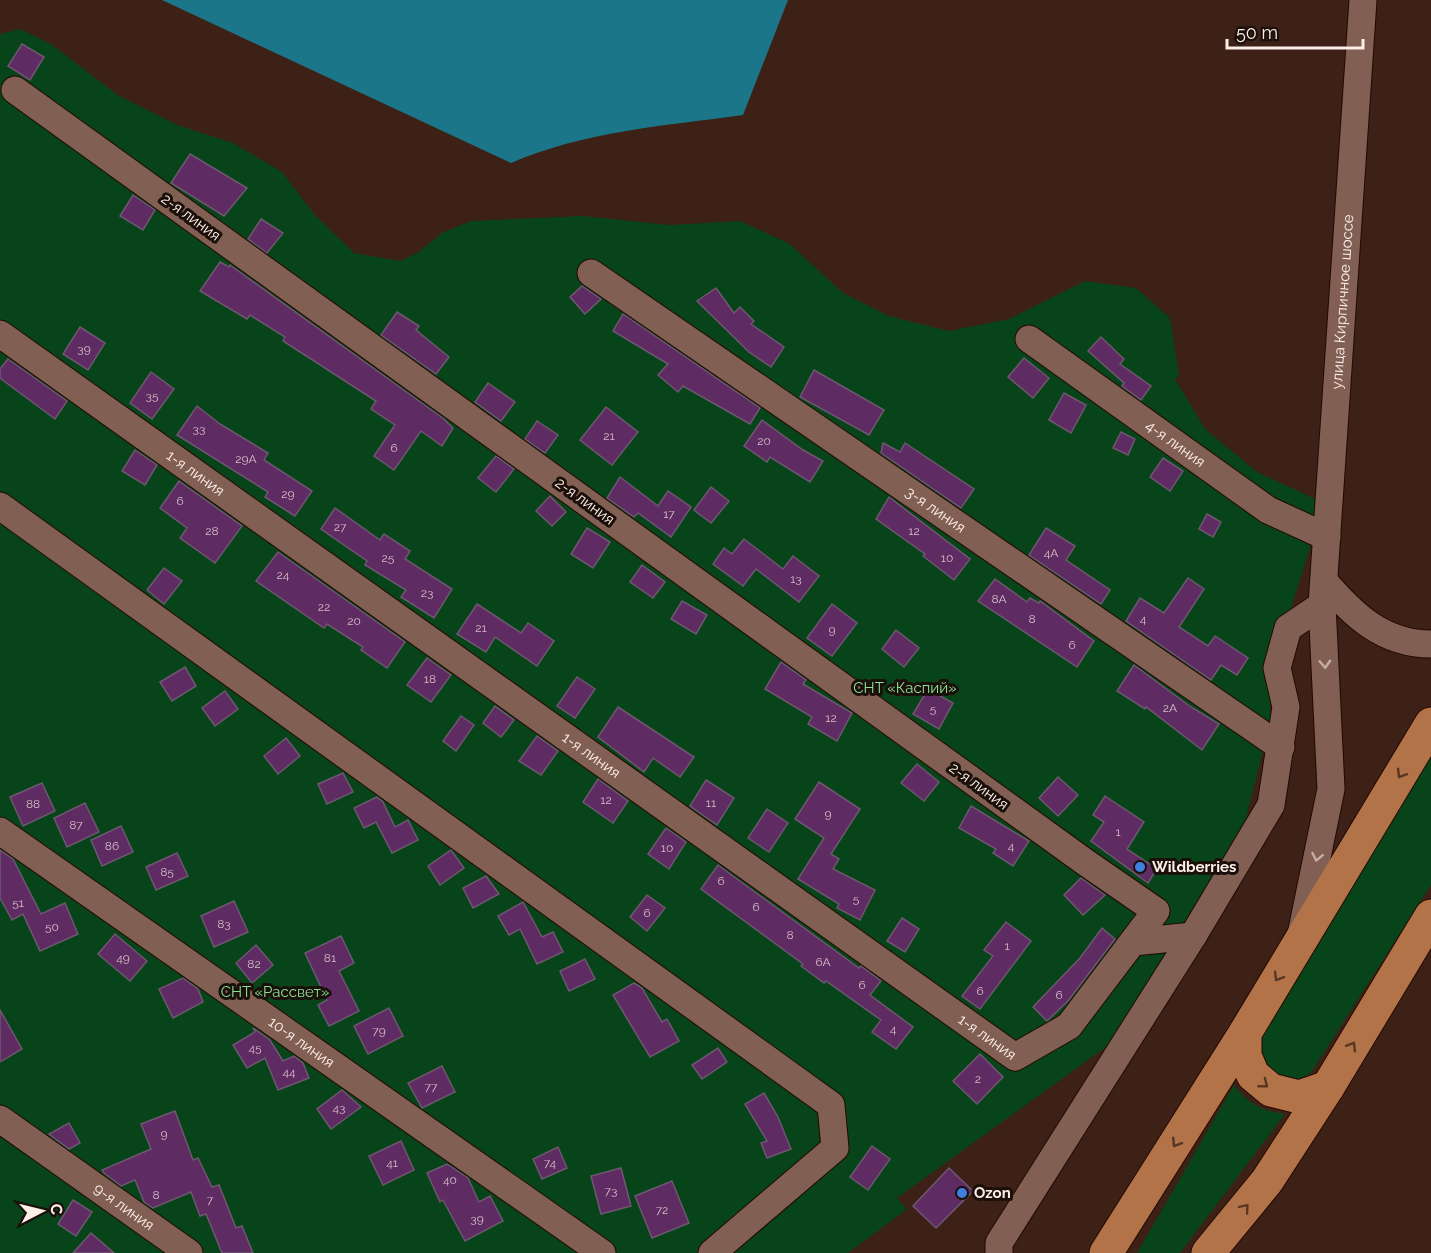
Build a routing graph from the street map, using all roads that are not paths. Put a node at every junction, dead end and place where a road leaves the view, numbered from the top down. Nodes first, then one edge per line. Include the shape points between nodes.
1 (1363, 0) edge
2 (15, 90) dead end
3 (591, 273) dead end
4 (0, 334) edge
5 (1029, 339) dead end
6 (0, 506) edge
7 (1327, 537) junction
8 (1323, 593) junction
9 (1431, 644) edge
10 (1431, 724) edge
11 (1281, 747) junction
12 (0, 831) edge
13 (1156, 911) joint
14 (1428, 922) edge
15 (1193, 936) junction
16 (1133, 942) junction
17 (1299, 942) junction
18 (1245, 1033) junction
19 (1328, 1087) junction
20 (0, 1119) edge
21 (189, 1253) edge
22 (602, 1253) edge
23 (712, 1253) edge
24 (999, 1253) edge
25 (1106, 1253) edge
26 (1208, 1253) edge

1 - 7 street, улица Кирпичное шоссе
2 - 13 street, 2-я линия
3 - 11 street, 3-я линия
4 - 16 street, 1-я линия via 1015,1057 1069,1026
5 - 7 street, 4-я линия via 1268,510
6 - 23 street via 831,1105 835,1148
7 - 8 street, улица Кирпичное шоссе
8 - 9 street via 1385,635
8 - 11 street via 1288,628 1277,668 1286,707
8 -> 17 street, улица Кирпичное шоссе via 1330,789
10 -> 17 main road
11 - 15 street via 1271,805
12 - 22 street, 10-я линия
13 - 16 street, 1-я линия
19 -> 14 main road
15 - 16 street
15 - 24 street via 999,1243
17 -> 18 main road
18 -> 19 main road via 1245,1056 1253,1075 1271,1090 1299,1097
18 -> 25 main road
26 -> 19 main road via 1268,1181
20 - 21 street, 9-я линия

